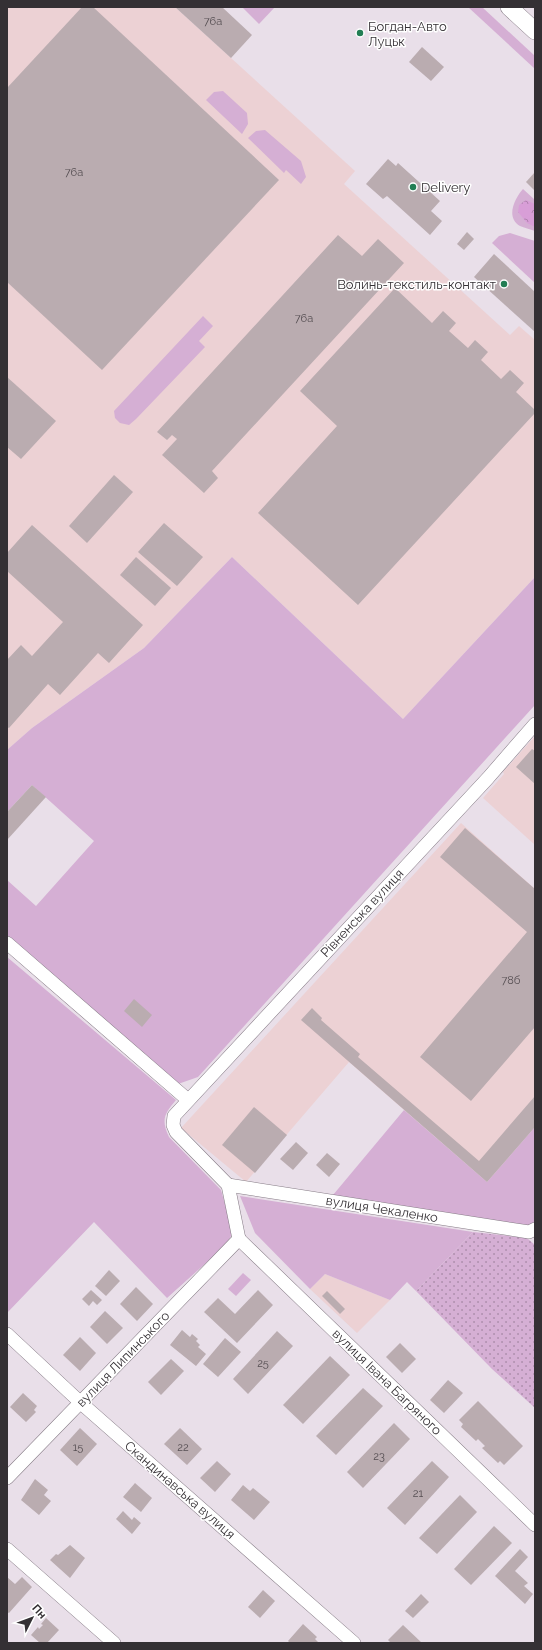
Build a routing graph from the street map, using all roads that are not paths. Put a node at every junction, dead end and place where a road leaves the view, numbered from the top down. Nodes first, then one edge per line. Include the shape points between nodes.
1 (509, 7) edge
2 (535, 31) edge
3 (535, 724) edge
4 (7, 943) edge
5 (188, 1100) junction
6 (228, 1186) junction
7 (535, 1229) edge
8 (239, 1239) junction
9 (7, 1334) edge
10 (81, 1403) junction
11 (7, 1478) edge
12 (535, 1525) edge
13 (7, 1549) edge
14 (114, 1643) edge
15 (354, 1643) edge

1 - 2 main road
3 - 5 street, Рівненська вулиця via 488,778
4 - 5 street
5 - 6 street, Рівненська вулиця via 174,1116 173,1125 176,1132
6 - 7 street, вулиця Чекаленко via 529,1232
6 - 8 street
8 - 10 street, вулиця Липинського
8 - 12 street, вулиця Івана Багряного
9 - 10 street, Скандинавська вулиця
10 - 11 street, вулиця Липинського
10 - 15 street, Скандинавська вулиця
13 - 14 street

